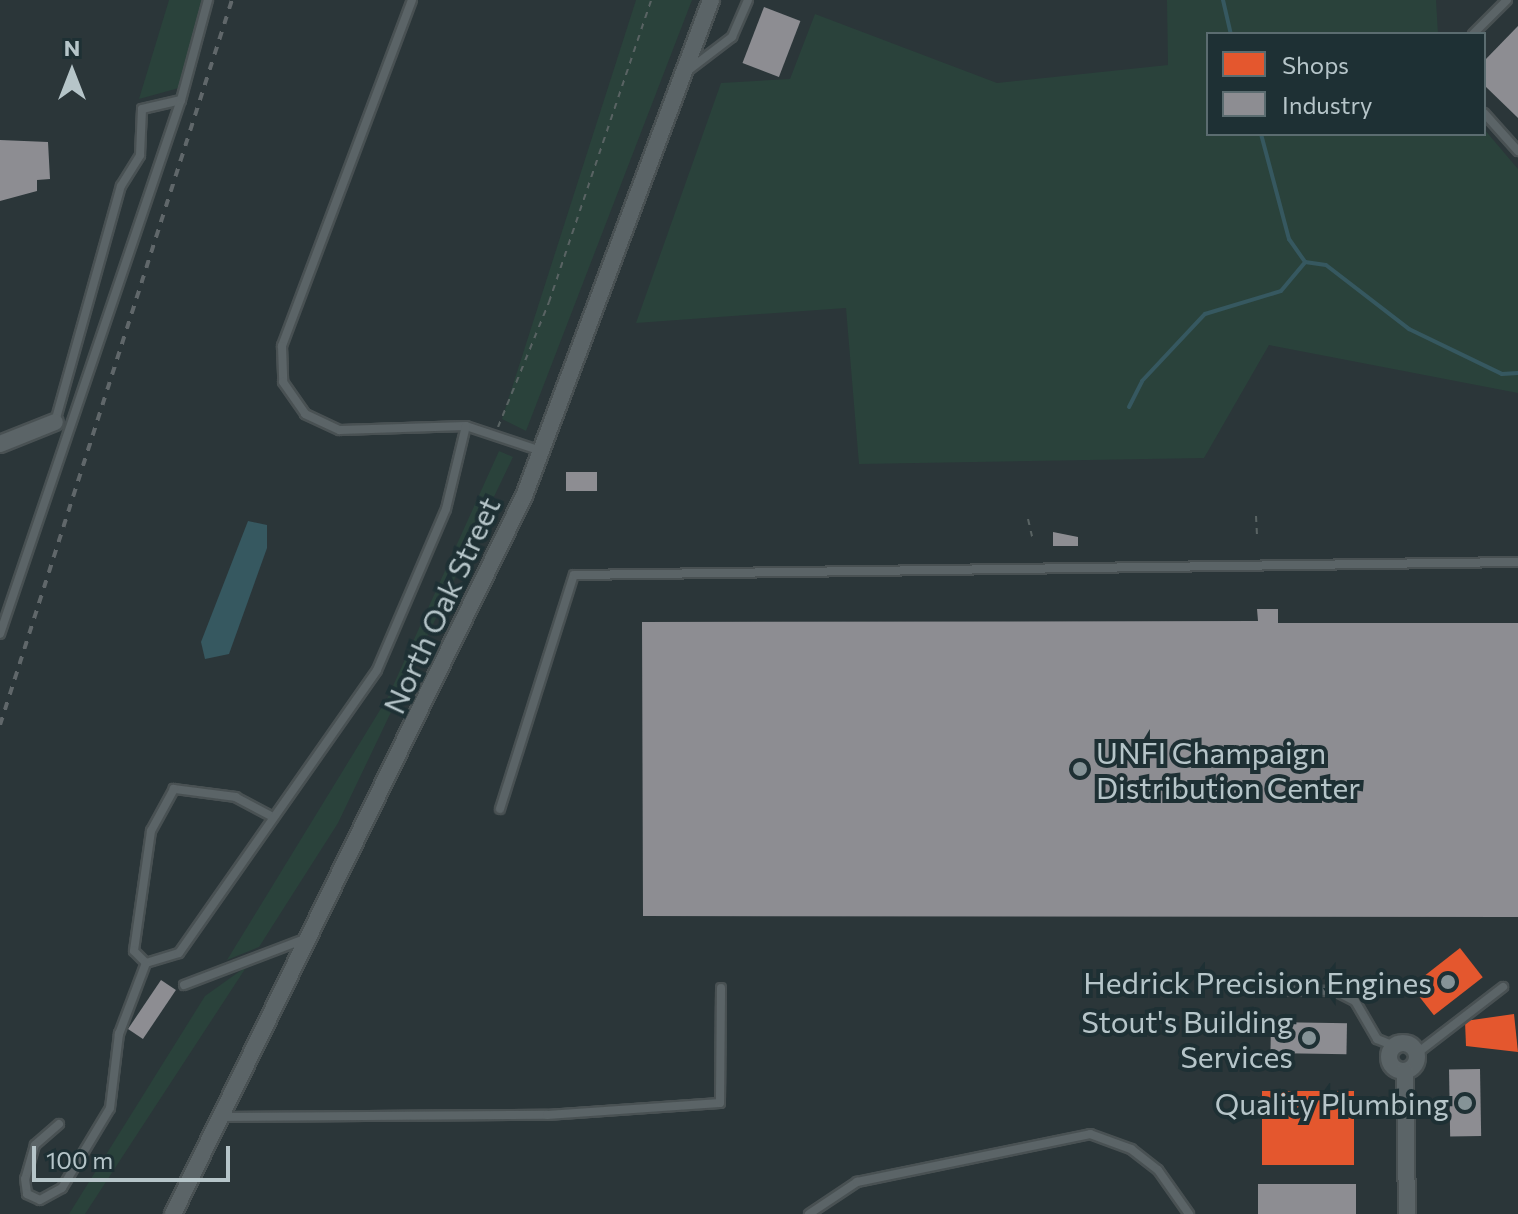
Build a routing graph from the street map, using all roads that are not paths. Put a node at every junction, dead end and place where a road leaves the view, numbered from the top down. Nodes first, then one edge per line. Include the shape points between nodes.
1 (208, 0) edge
2 (412, 0) edge
3 (711, 0) edge
4 (748, 0) edge
5 (1507, 0) edge
6 (1475, 32) edge
7 (681, 74) junction
8 (181, 100) junction
9 (1486, 115) edge
10 (1518, 151) edge
11 (55, 422) joint
12 (466, 426) junction
13 (0, 444) edge
14 (538, 450) junction
15 (1518, 562) edge
16 (0, 634) edge
17 (500, 809) dead end
18 (271, 816) junction
19 (312, 937) junction
20 (146, 963) junction
21 (184, 985) dead end
22 (1503, 987) dead end
23 (721, 988) dead end
24 (1261, 990) dead end
25 (1394, 1046) junction
26 (1416, 1054) junction
27 (1405, 1071) junction
28 (222, 1117) junction
29 (59, 1124) dead end
30 (173, 1214) edge
31 (809, 1214) edge
32 (1189, 1214) edge
33 (1407, 1214) edge

1 - 8 lane
2 - 12 lane via 282,346 280,369 291,400 340,430
3 - 7 street, North Oak Street
4 - 7 lane via 732,37 703,66
5 - 6 lane
7 - 14 street, North Oak Street
8 - 11 lane via 142,109 140,155 121,186
8 - 16 lane
9 - 10 lane
11 - 13 street
12 - 14 lane
12 - 18 lane via 446,509 377,670
14 - 19 street, North Oak Street via 524,496
15 - 17 lane via 574,575
18 - 20 lane via 179,953
18 - 20 lane via 236,797 174,789 151,831 134,951
19 - 21 lane
19 - 28 street, North Oak Street
20 - 29 lane via 119,1034 110,1108 62,1188 40,1200 27,1194 25,1179 35,1145
22 - 26 lane
23 - 28 lane via 720,1103 547,1115
24 - 25 lane via 1335,991 1355,1001 1377,1039
25 - 26 street via 1407,1044
25 - 27 street via 1390,1063
26 - 27 street
27 - 33 street
28 - 30 street, North Oak Street
31 - 32 lane via 857,1182 1090,1134 1131,1149 1158,1170

